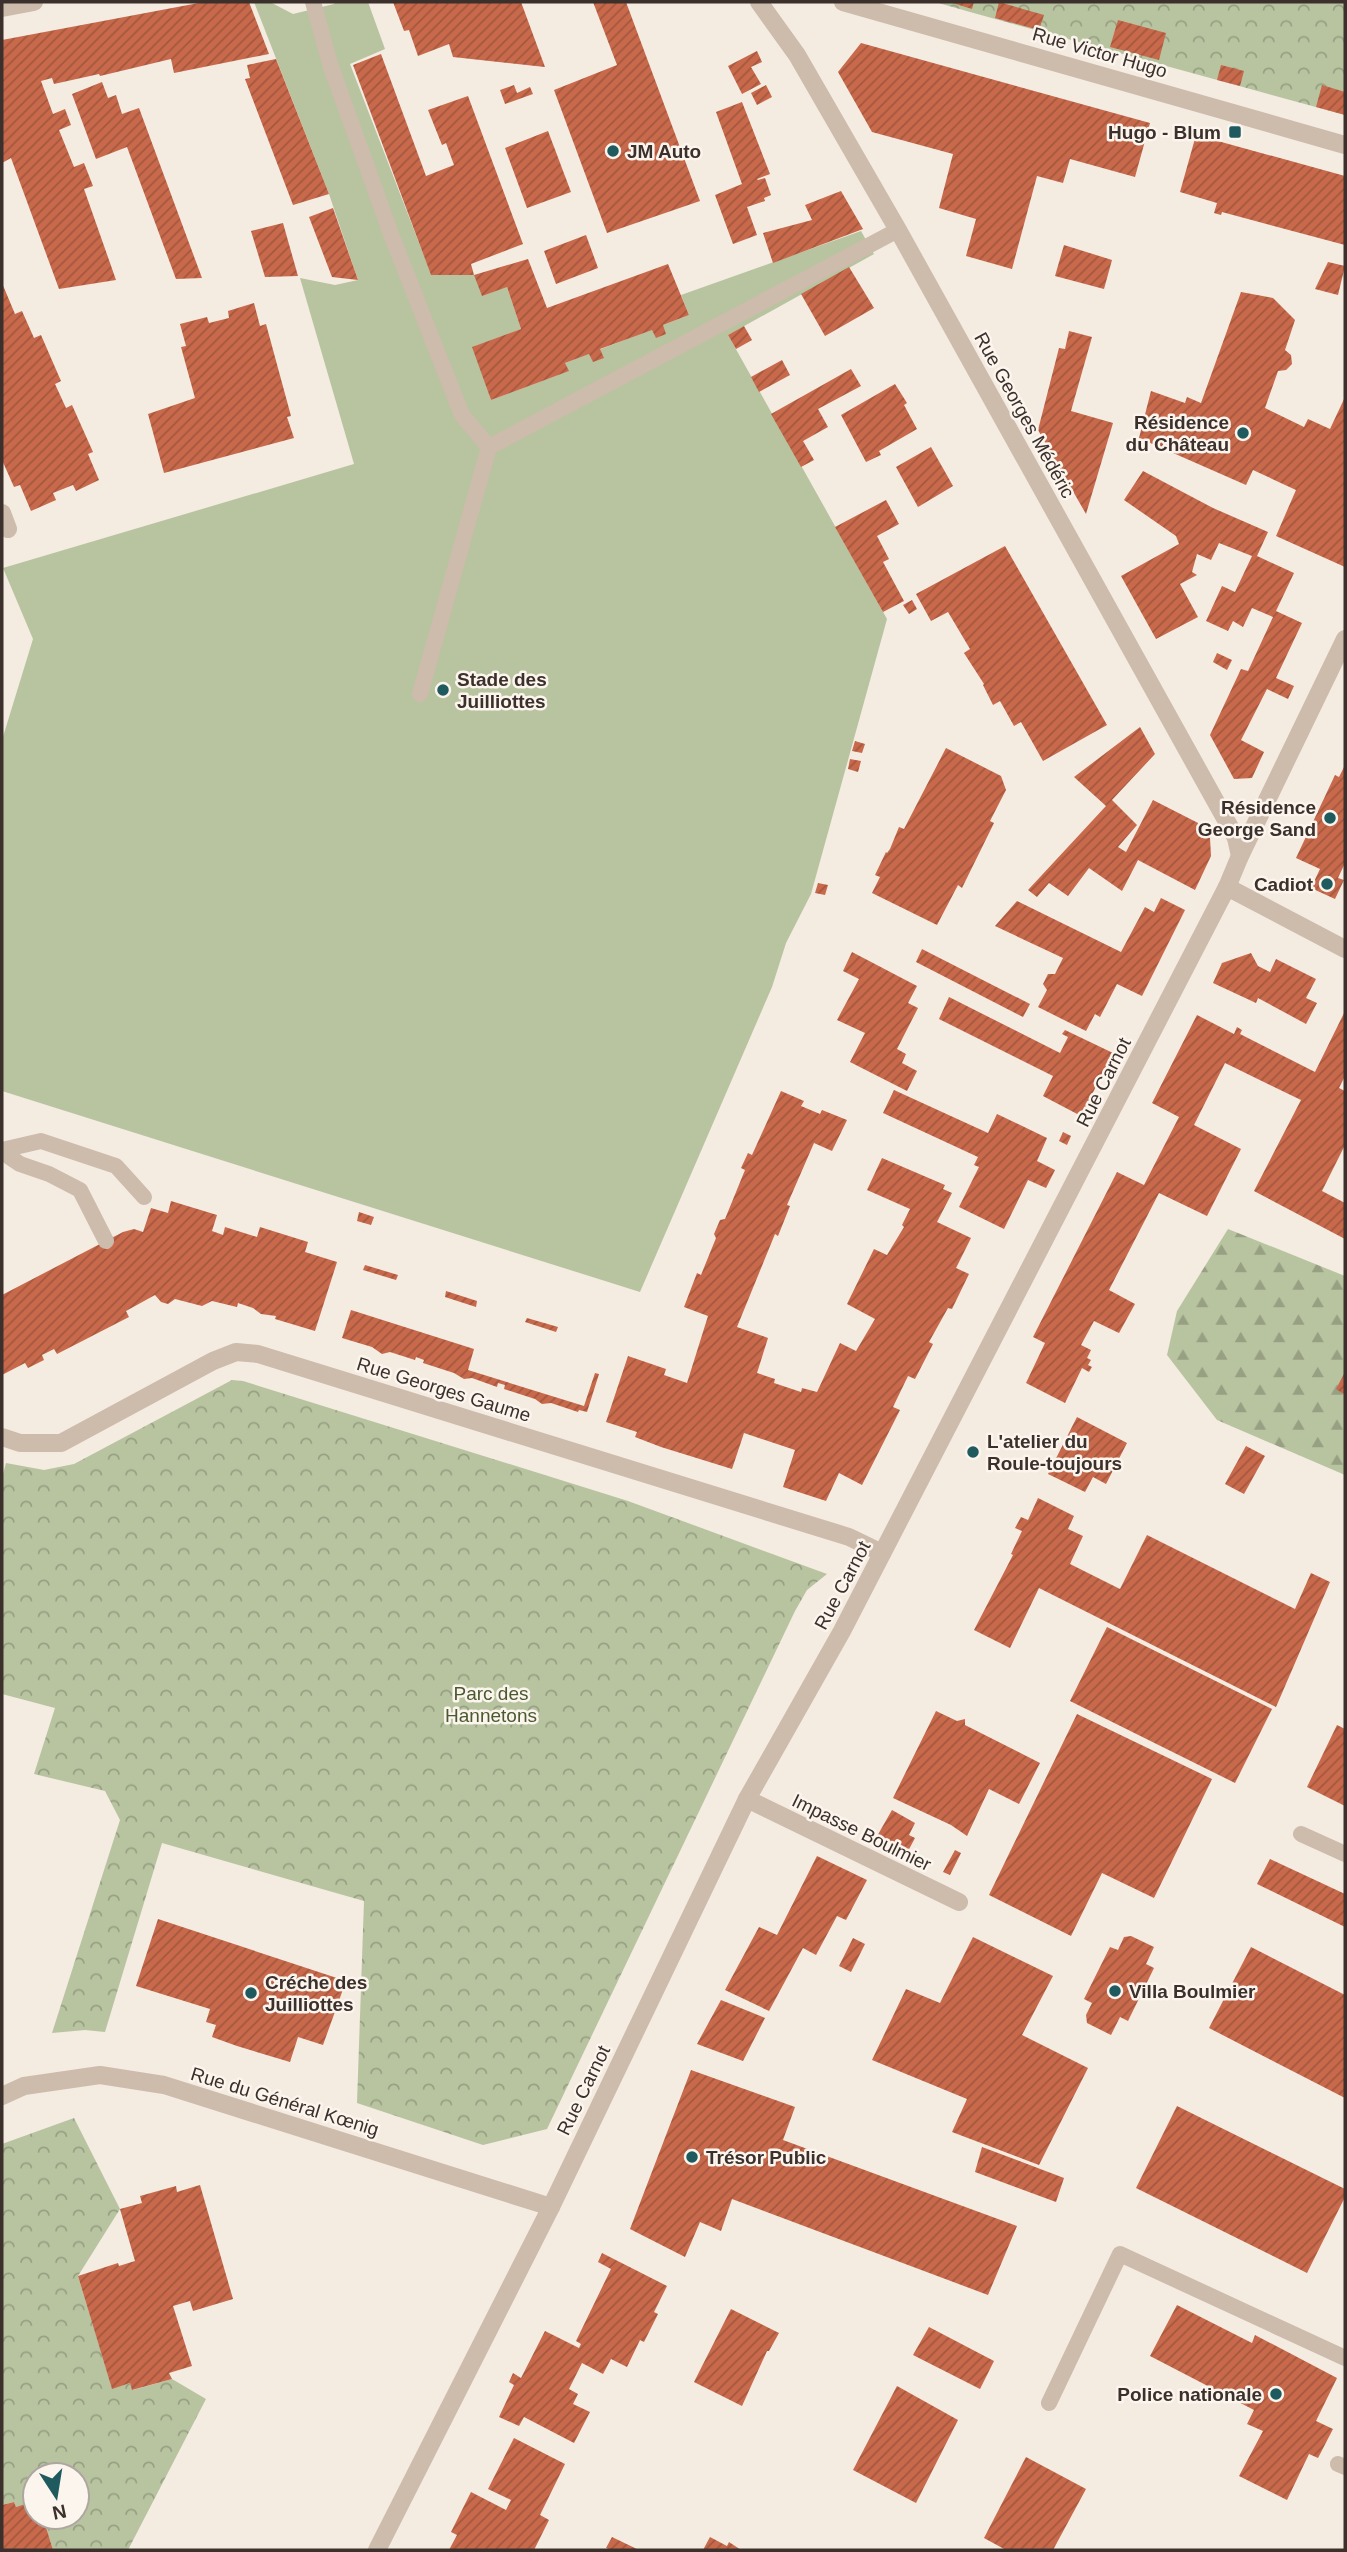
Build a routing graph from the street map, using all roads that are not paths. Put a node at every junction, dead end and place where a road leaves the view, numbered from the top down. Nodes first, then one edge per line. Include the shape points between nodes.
1 (34, 2) edge
2 (313, 2) edge
3 (759, 2) edge
4 (844, 2) edge
5 (2, 8) edge
6 (1345, 145) edge
7 (898, 230) junction
8 (489, 447) junction
9 (1345, 639) edge
10 (420, 694) dead end
11 (1240, 856) junction
12 (1227, 887) junction
13 (1345, 949) edge
14 (2, 1151) edge
15 (144, 1197) dead end
16 (106, 1241) dead end
17 (2, 1437) edge
18 (882, 1553) junction
19 (747, 1799) junction
20 (1301, 1833) dead end
21 (1345, 1854) edge
22 (959, 1902) dead end
23 (2, 2096) edge
24 (551, 2207) junction
25 (1345, 2358) edge
26 (1049, 2403) dead end
27 (377, 2550) edge

1 - 5 street
2 - 8 lane via 330,64 461,415
3 - 7 street, Rue Georges Médéric via 797,55
4 - 6 street, Rue Victor Hugo
7 - 8 lane
7 - 11 street, Rue Georges Médéric via 1236,838
8 - 10 lane
9 - 11 street, Rue Carnot
11 - 12 street, Rue Carnot
12 - 13 street
12 - 18 street, Rue Carnot
14 - 15 lane via 41,1141 116,1166
14 - 16 lane via 20,1164 80,1190
17 - 18 street, Rue Georges Gaume via 20,1443 61,1443 213,1361 236,1352 258,1354 849,1537
18 - 19 street, Rue Carnot
19 - 22 street, Impasse Boulmier
19 - 24 street, Rue Carnot
20 - 21 lane
23 - 24 street, Rue du Général Kœnig via 24,2087 100,2076 164,2085
24 - 27 street, Rue Carnot
25 - 26 lane via 1120,2254

